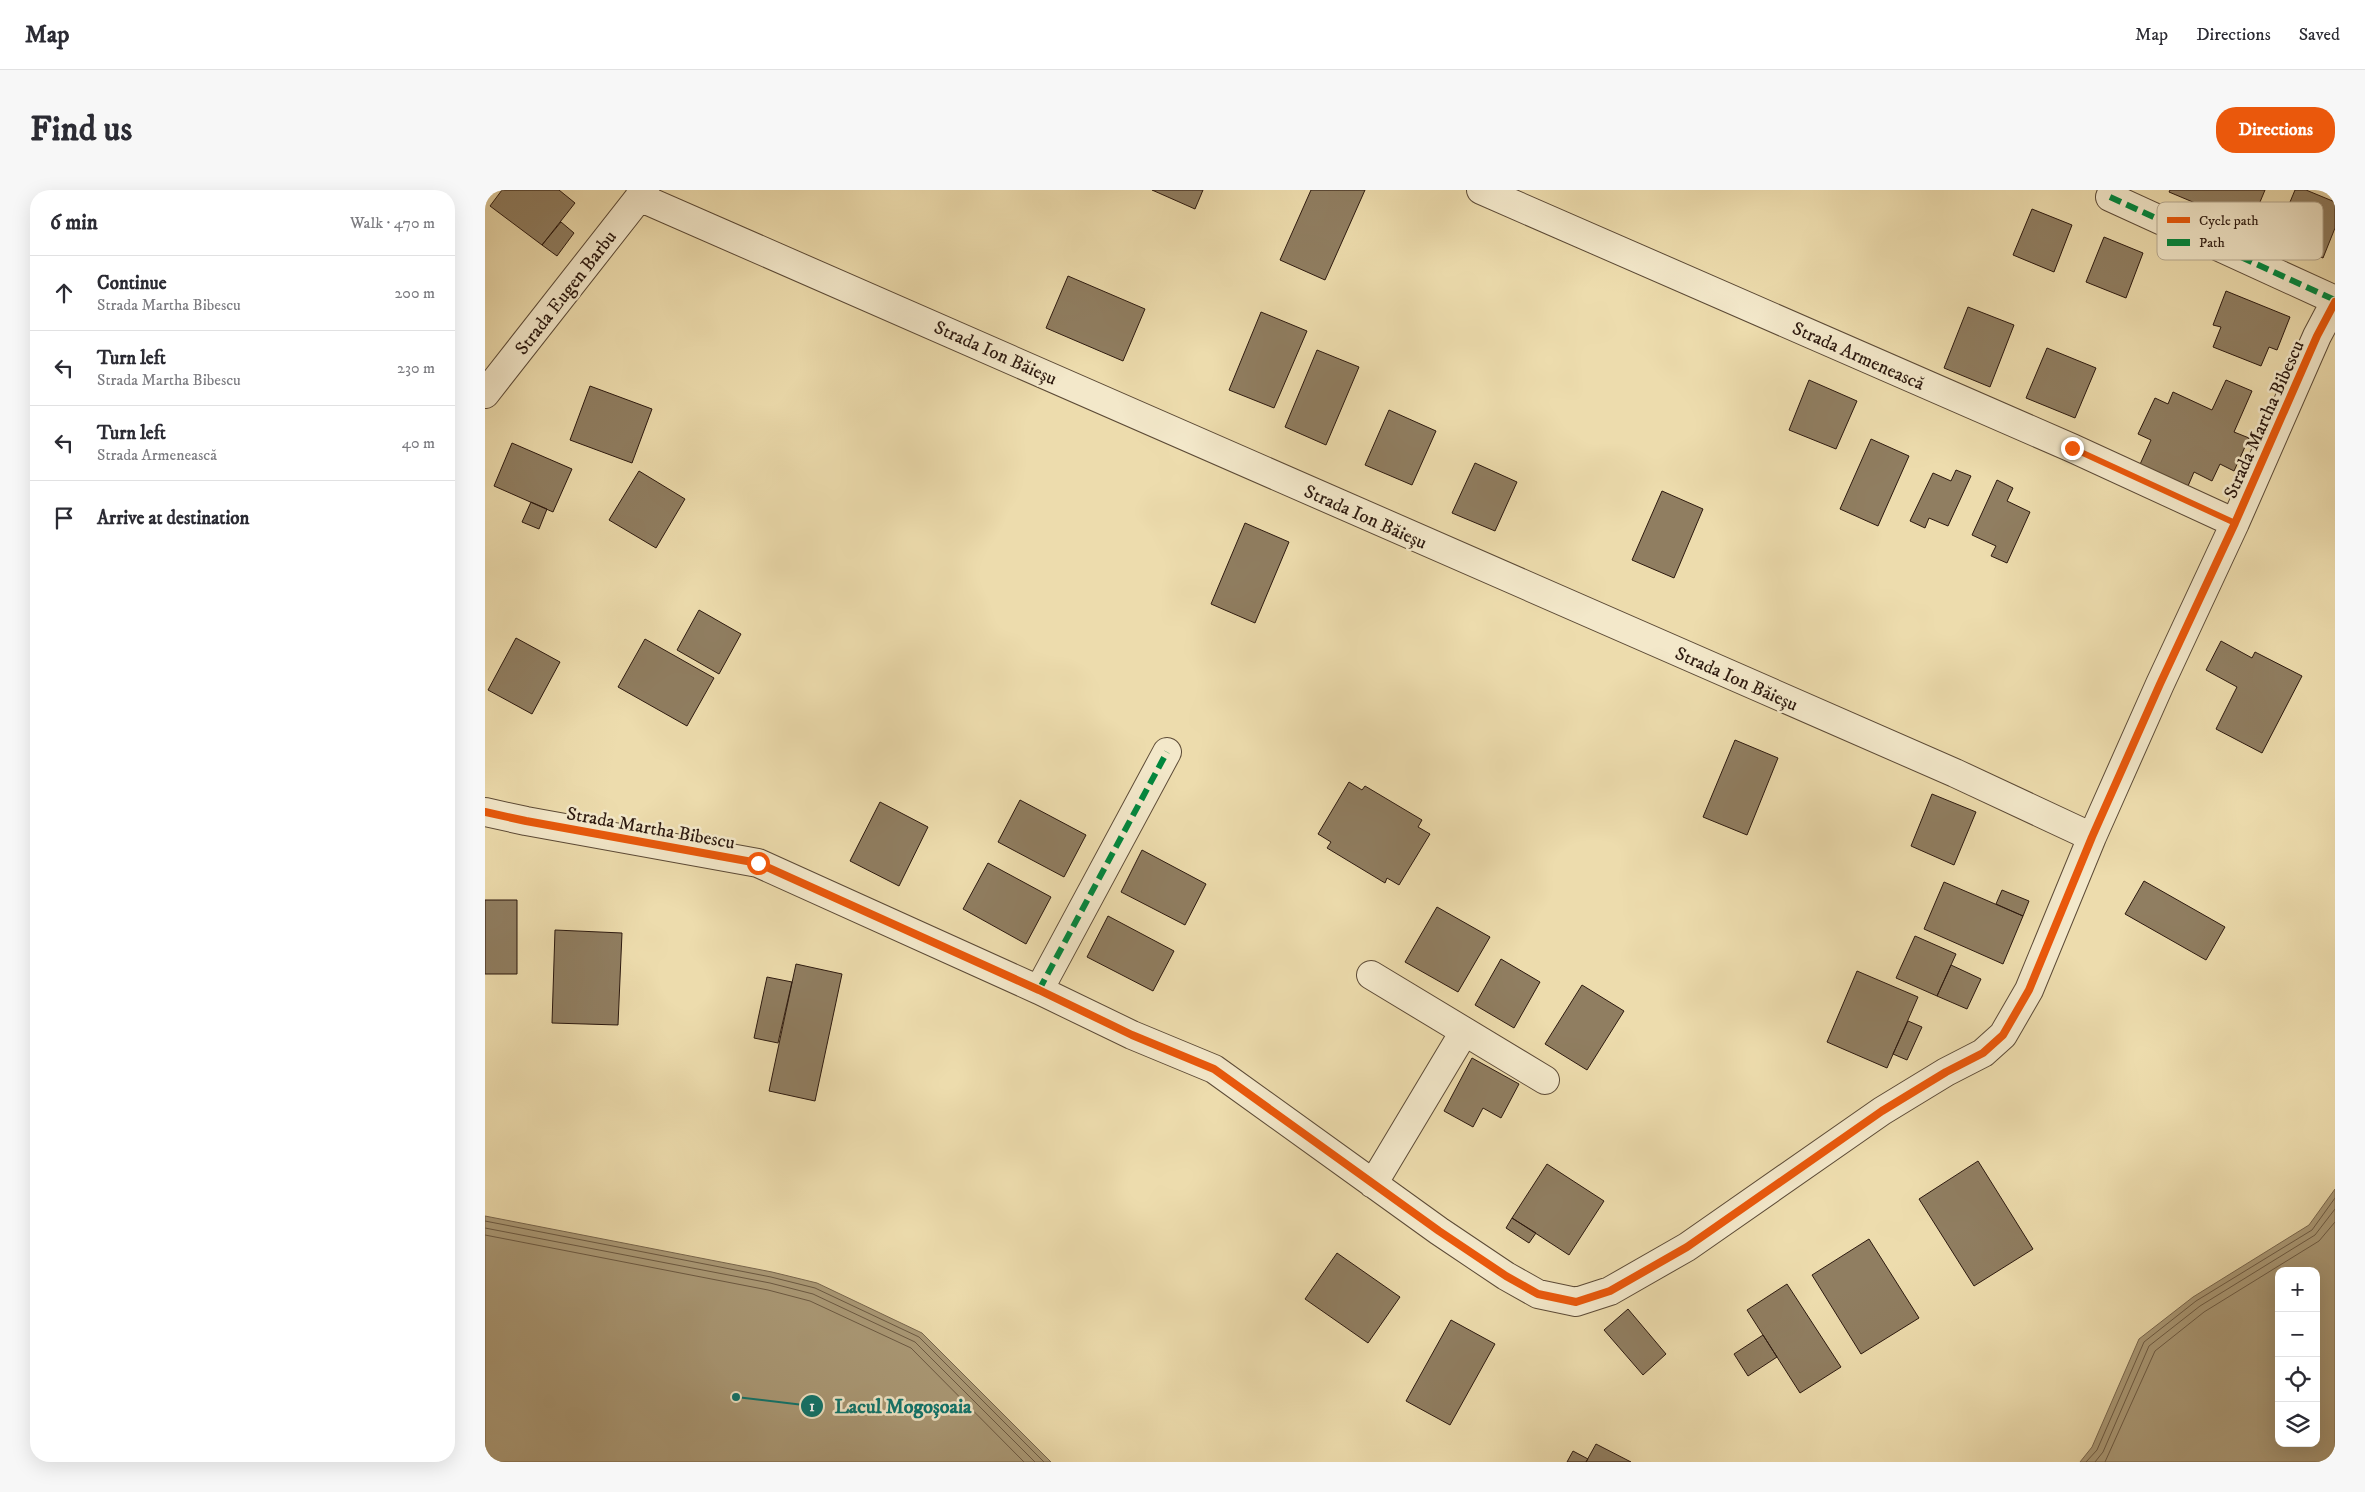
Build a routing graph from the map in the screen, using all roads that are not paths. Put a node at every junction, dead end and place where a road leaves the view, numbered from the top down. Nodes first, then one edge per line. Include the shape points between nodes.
1 (1481, 190) edge
2 (642, 194) edge
3 (2110, 197) dead end
4 (2157, 219) edge
5 (2246, 260) edge
6 (2335, 301) edge
7 (485, 394) edge
8 (2235, 523) junction
9 (1167, 752) dead end
10 (485, 812) edge
11 (2092, 837) junction
12 (1371, 975) dead end
13 (1039, 990) junction
14 (1464, 1032) junction
15 (1545, 1080) dead end
16 (1373, 1184) junction

1 - 8 street, Strada Armenească via 2072,448
2 - 7 street, Strada Eugen Barbu
2 - 11 street, Strada Ion Băieșu via 1946,769
3 - 4 street
5 - 6 street
6 - 8 street, Strada Martha Bibescu
8 - 11 street, Strada Martha Bibescu
9 - 13 street
10 - 13 street, Strada Martha Bibescu via 758,863
11 - 16 street, Strada Martha Bibescu via 2029,990 2003,1035 1983,1053 1882,1111 1687,1247 1609,1291 1576,1302 1537,1294
12 - 14 street
13 - 16 street, Strada Martha Bibescu via 1132,1035 1214,1069
14 - 15 street
14 - 16 street

